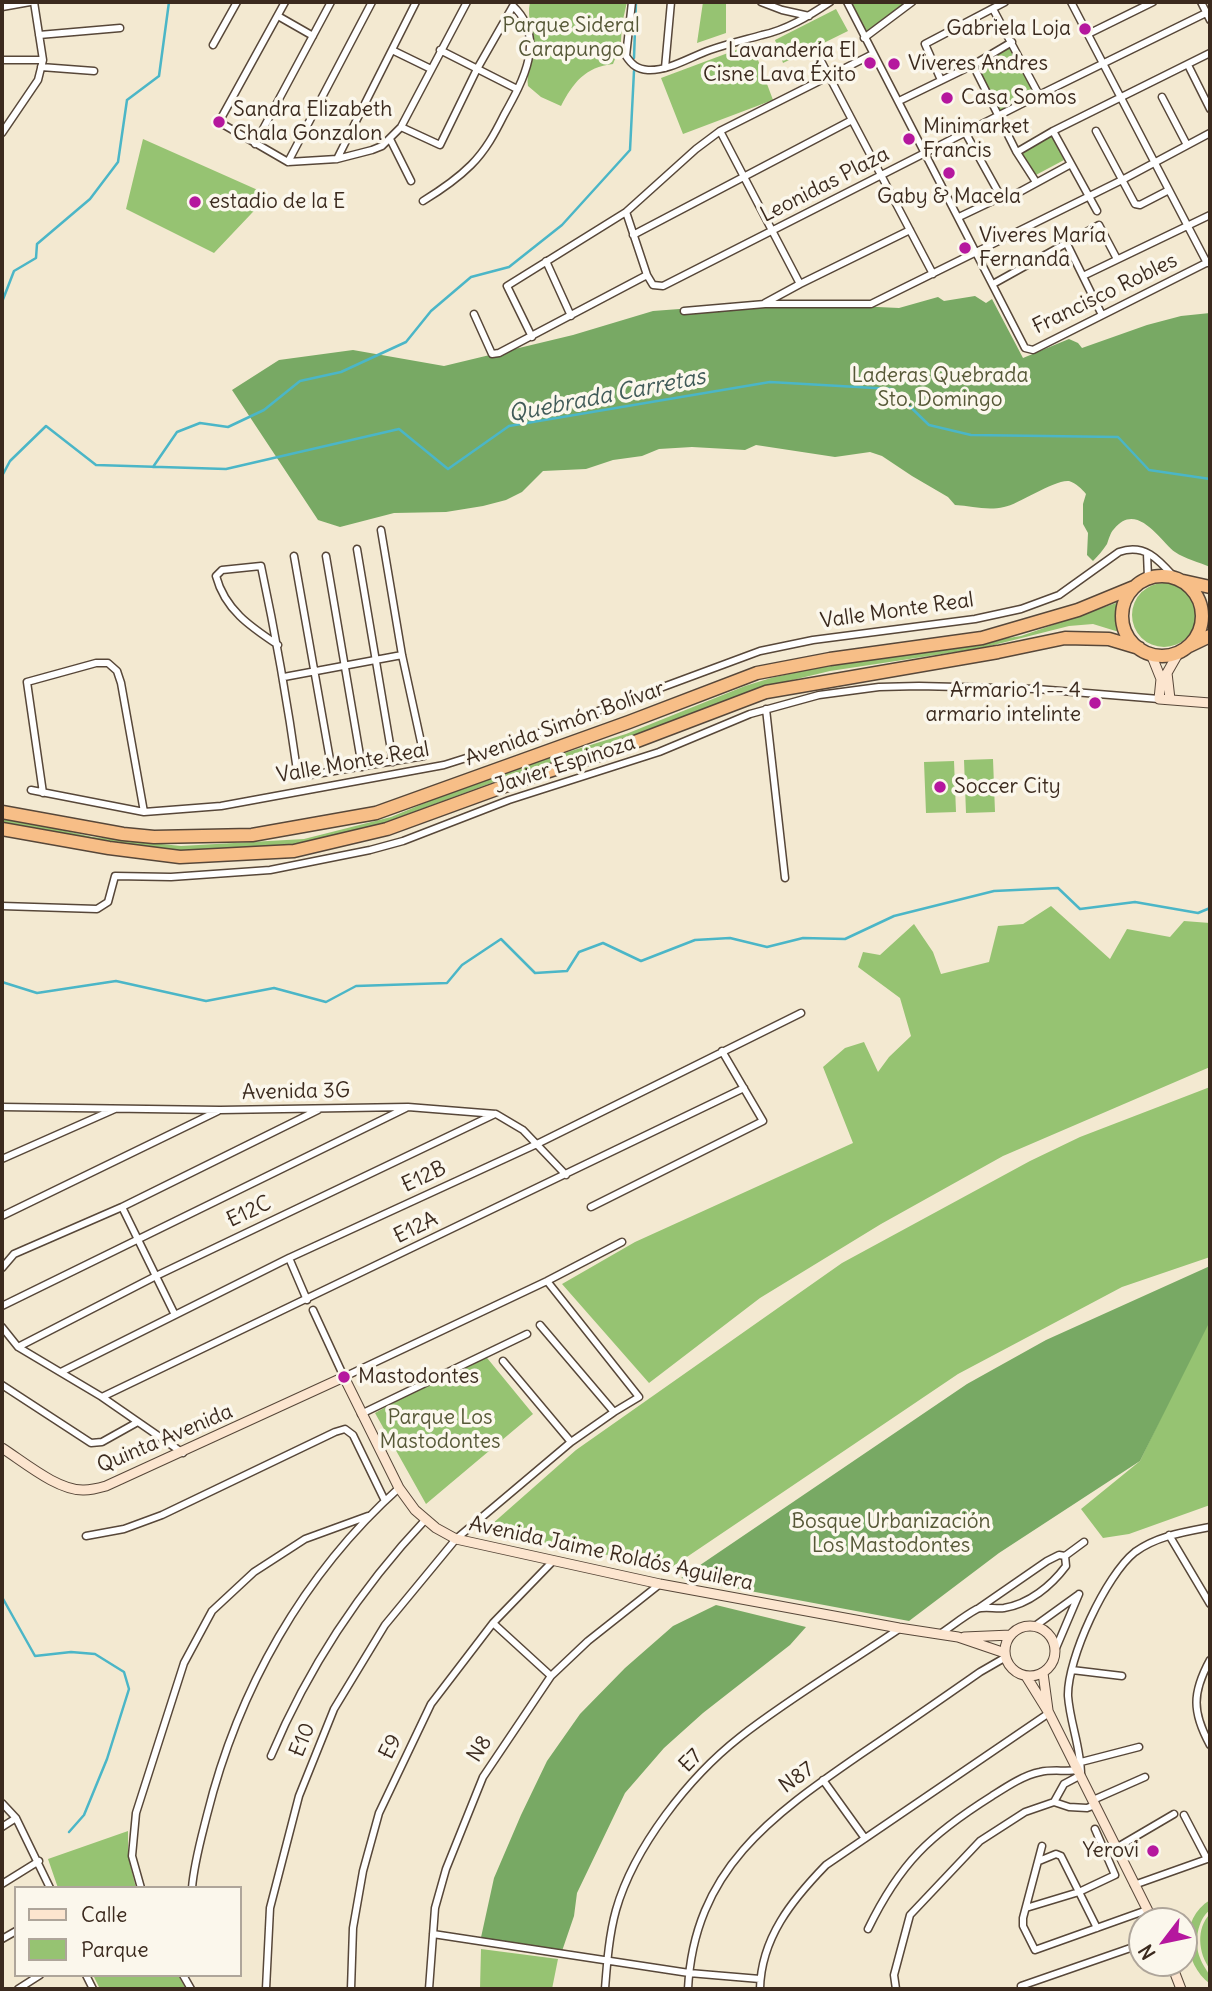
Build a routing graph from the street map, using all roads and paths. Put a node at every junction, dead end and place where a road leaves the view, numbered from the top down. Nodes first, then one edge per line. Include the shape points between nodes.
1 (32, 2) edge
2 (237, 2) edge
3 (285, 2) edge
4 (331, 2) edge
5 (372, 2) edge
6 (416, 2) edge
7 (467, 2) edge
8 (632, 2) edge
9 (671, 2) edge
10 (761, 2) edge
11 (814, 2) edge
12 (830, 2) edge
13 (847, 2) edge
14 (912, 2) edge
15 (1004, 2) edge
16 (1071, 2) edge
17 (1153, 2) edge
18 (1201, 2) edge
19 (2, 7) edge
20 (993, 9) junction
21 (1209, 14) edge
22 (811, 15) junction
23 (278, 16) junction
24 (120, 28) dead end
25 (1088, 34) junction
26 (39, 35) junction
27 (313, 36) junction
28 (864, 38) junction
29 (1012, 42) junction
30 (213, 45) dead end
31 (393, 50) junction
32 (440, 50) junction
33 (873, 54) junction
34 (1210, 54) edge
35 (821, 59) dead end
36 (2, 60) edge
37 (42, 63) junction
38 (1103, 63) junction
39 (973, 65) junction
40 (1188, 65) junction
41 (665, 68) junction
42 (431, 69) junction
43 (477, 69) junction
44 (94, 71) dead end
45 (830, 76) junction
46 (941, 80) junction
47 (517, 89) junction
48 (1210, 89) edge
49 (1203, 93) junction
50 (1039, 95) junction
51 (1121, 97) junction
52 (1162, 97) dead end
53 (899, 101) junction
54 (1210, 109) edge
55 (997, 117) junction
56 (852, 120) junction
57 (401, 127) junction
58 (720, 131) junction
59 (1053, 131) junction
60 (1096, 131) dead end
61 (965, 132) junction
62 (2, 133) edge
63 (1210, 133) edge
64 (390, 139) junction
65 (255, 144) junction
66 (1188, 145) junction
67 (926, 152) junction
68 (1017, 152) junction
69 (337, 159) junction
70 (288, 162) junction
71 (1154, 163) junction
72 (1071, 164) junction
73 (881, 175) junction
74 (744, 176) junction
75 (1122, 180) junction
76 (411, 181) dead end
77 (1036, 182) junction
78 (1169, 190) junction
79 (1088, 196) junction
80 (1001, 197) junction
81 (424, 201) dead end
82 (1097, 211) dead end
83 (626, 212) junction
84 (1210, 215) edge
85 (959, 217) junction
86 (1188, 227) junction
87 (910, 230) junction
88 (772, 232) junction
89 (633, 235) junction
90 (1066, 242) junction
91 (976, 251) junction
92 (1117, 259) junction
93 (546, 261) junction
94 (1209, 262) edge
95 (933, 274) junction
96 (647, 275) junction
97 (1083, 276) junction
98 (800, 284) junction
99 (993, 284) junction
100 (765, 303) junction
101 (684, 312) dead end
102 (474, 314) dead end
103 (1102, 315) junction
104 (571, 316) junction
105 (532, 337) junction
106 (381, 530) dead end
107 (357, 549) dead end
108 (1147, 553) junction
109 (294, 556) dead end
110 (326, 556) dead end
111 (1148, 578) junction
112 (1177, 579) junction
113 (1134, 587) junction
114 (1210, 587) edge
115 (1210, 636) edge
116 (278, 645) junction
117 (1182, 650) junction
118 (1145, 651) junction
119 (402, 655) junction
120 (376, 660) junction
121 (344, 666) junction
122 (314, 671) junction
123 (284, 677) junction
124 (1159, 699) junction
125 (1170, 699) junction
126 (1210, 703) edge
127 (766, 709) junction
128 (393, 761) junction
129 (365, 766) junction
130 (353, 768) junction
131 (332, 771) junction
132 (369, 778) junction
133 (354, 780) junction
134 (31, 790) dead end
135 (43, 793) junction
136 (2, 812) edge
137 (144, 812) junction
138 (2, 828) edge
139 (785, 878) dead end
140 (2, 906) edge
141 (801, 1013) dead end
142 (722, 1051) junction
143 (744, 1088) junction
144 (2, 1107) edge
145 (408, 1107) junction
146 (118, 1108) junction
147 (322, 1109) junction
148 (220, 1110) junction
149 (496, 1114) junction
150 (537, 1144) junction
151 (2, 1159) edge
152 (566, 1175) junction
153 (122, 1207) junction
154 (592, 1207) dead end
155 (2, 1216) edge
156 (138, 1239) junction
157 (622, 1242) dead end
158 (289, 1258) junction
159 (2, 1268) edge
160 (156, 1276) junction
161 (547, 1282) junction
162 (307, 1300) junction
163 (2, 1306) edge
164 (313, 1310) dead end
165 (176, 1315) junction
166 (540, 1325) dead end
167 (2, 1327) edge
168 (527, 1334) dead end
169 (18, 1347) junction
170 (503, 1361) dead end
171 (61, 1371) junction
172 (344, 1377) junction
173 (2, 1385) edge
174 (102, 1397) junction
175 (614, 1412) junction
176 (361, 1413) junction
177 (136, 1423) junction
178 (571, 1442) junction
179 (2, 1448) edge
180 (183, 1453) junction
181 (399, 1488) junction
182 (385, 1500) junction
183 (368, 1516) junction
184 (426, 1519) junction
185 (1210, 1527) edge
186 (1169, 1535) junction
187 (86, 1536) dead end
188 (456, 1539) junction
189 (1083, 1542) dead end
190 (1065, 1556) junction
191 (553, 1561) junction
192 (660, 1584) junction
193 (1210, 1604) edge
194 (979, 1608) junction
195 (493, 1623) junction
196 (1035, 1626) junction
197 (899, 1629) junction
198 (940, 1634) junction
199 (1011, 1635) junction
200 (958, 1637) junction
201 (1056, 1648) junction
202 (1005, 1655) junction
203 (1210, 1660) edge
204 (1072, 1670) junction
205 (1043, 1673) junction
206 (551, 1676) junction
207 (1026, 1676) junction
208 (1122, 1676) dead end
209 (1049, 1713) junction
210 (1210, 1745) edge
211 (1139, 1747) dead end
212 (271, 1756) dead end
213 (1080, 1769) junction
214 (1145, 1777) dead end
215 (823, 1780) junction
216 (1054, 1802) junction
217 (1094, 1802) junction
218 (2, 1803) edge
219 (1174, 1814) dead end
220 (1184, 1815) dead end
221 (16, 1818) junction
222 (2, 1826) edge
223 (1095, 1829) dead end
224 (864, 1837) junction
225 (1042, 1846) dead end
226 (1116, 1848) junction
227 (1208, 1859) edge
228 (39, 1861) junction
229 (1039, 1861) junction
230 (2, 1884) edge
231 (1134, 1885) junction
232 (49, 1886) edge
233 (140, 1886) edge
234 (192, 1886) edge
235 (1079, 1892) junction
236 (1145, 1907) edge
237 (1026, 1908) junction
238 (1128, 1917) edge
239 (1097, 1928) junction
240 (868, 1929) dead end
241 (433, 1934) junction
242 (1128, 1949) edge
243 (607, 1961) junction
244 (689, 1973) junction
245 (37, 1977) edge
246 (760, 1979) junction
247 (1021, 1986) dead end
248 (18, 1989) edge
249 (265, 1989) edge
250 (351, 1989) edge
251 (429, 1989) edge
252 (605, 1989) edge
253 (688, 1989) edge
254 (760, 1989) edge
255 (896, 1989) edge

1 - 19 street
1 - 26 street
2 - 30 street
3 - 23 street
4 - 27 street
5 - 70 street
6 - 31 street
7 - 32 street
8 - 41 street via 626,56 640,69
9 - 41 street
10 - 22 street
11 - 22 street
12 - 22 street
13 - 28 street, Francisco Robles
14 - 28 street
15 - 20 street
16 - 25 street
17 - 25 street
18 - 21 street
20 - 29 street
20 - 46 street via 927,42
21 - 38 street, Leonidas Plaza
22 - 41 street
23 - 27 street
23 - 65 street via 219,121
24 - 26 street
25 - 38 street
26 - 37 street
27 - 65 street
28 - 33 street, Francisco Robles
29 - 39 street
29 - 50 street
31 - 42 street
31 - 69 street
32 - 42 street
32 - 43 street
33 - 45 street
33 - 53 street, Francisco Robles
34 - 40 street
35 - 45 street
36 - 37 street
37 - 44 street
37 - 62 street via 38,80
38 - 50 street, Leonidas Plaza
38 - 51 street
39 - 46 street
39 - 55 street
40 - 49 street
40 - 51 street
42 - 57 street
43 - 47 street
43 - 47 street via 513,6 528,27 531,47
43 - 57 street via 440,145
45 - 56 street
45 - 58 street
46 - 53 street
47 - 81 street via 487,147 472,165
48 - 49 street
49 - 54 street
50 - 55 street, Leonidas Plaza
51 - 59 street
51 - 71 street
52 - 66 street
53 - 67 street, Francisco Robles
55 - 61 street, Leonidas Plaza
55 - 68 street
56 - 73 street
56 - 74 street
57 - 64 street
58 - 74 street
58 - 83 street
59 - 68 street
59 - 72 street
60 - 75 street
61 - 67 street, Leonidas Plaza
61 - 80 street
63 - 66 street
64 - 69 street via 372,150
64 - 76 street
65 - 70 street
66 - 71 street
67 - 73 street, Leonidas Plaza
67 - 85 street, Francisco Robles
68 - 77 street
69 - 70 street
71 - 75 street
71 - 78 street
72 - 77 street
72 - 79 street
73 - 87 street
73 - 88 street, Leonidas Plaza
74 - 88 street
74 - 89 street
75 - 78 street via 1137,206
75 - 79 street
77 - 80 street via 1003,201
78 - 86 street
79 - 82 street
79 - 91 street
80 - 85 street
83 - 89 street
83 - 93 street
84 - 86 street
85 - 91 street, Francisco Robles
86 - 92 street
86 - 94 street
87 - 95 street
87 - 98 street
88 - 96 street, Leonidas Plaza via 663,286 653,285
88 - 98 street
89 - 96 street
90 - 92 street via 1099,225
90 - 97 street
90 - 99 street
91 - 95 street
91 - 99 street, Francisco Robles
92 - 97 street
93 - 104 street
93 - 105 street via 507,286
94 - 103 street, Francisco Robles
95 - 100 street via 871,303
96 - 104 street
97 - 103 street
98 - 100 street
99 - 103 street, Francisco Robles via 1028,350
100 - 101 street
102 - 105 street via 492,354
104 - 105 street
106 - 119 street
107 - 120 street
108 - 111 street
108 - 112 street
108 - 132 street, Valle Monte Real via 1137,548 1119,552 1059,595 1021,609 760,651 504,746 444,765
109 - 122 street
110 - 121 street
111 - 112 highway
111 - 113 highway, Avenida Simón Bolívar
112 - 114 highway
112 - 117 highway via 1196,595 1202,618
113 - 118 highway via 1122,619 1125,630
113 - 136 highway, Avenida Simón Bolívar via 1078,610 982,638 757,673 376,813 252,835 154,837
115 - 117 highway, Avenida Simón Bolívar
116 - 116 street via 261,566 222,570 216,576 218,584 233,610
116 - 123 street
117 - 118 highway, Avenida Simón Bolívar via 1165,656
117 - 125 street via 1167,673
118 - 124 street via 1161,679
118 - 138 highway, Avenida Simón Bolívar via 1109,639 1065,638 766,692 387,829 294,851 180,856 109,849
119 - 120 street
119 - 128 street via 424,757
120 - 121 street
120 - 128 street
121 - 122 street
121 - 129 street
122 - 123 street
122 - 131 street
123 - 131 street via 298,777
124 - 125 street, Javier Espinoza
124 - 127 street, Javier Espinoza via 1037,689 879,687 819,695
125 - 126 street, Javier Espinoza
127 - 139 street
127 - 140 street, Javier Espinoza via 659,752 370,850 271,870 115,876 108,902 97,909
128 - 129 street
129 - 130 street
129 - 132 street
130 - 131 street
130 - 133 street
132 - 133 street, Valle Monte Real
133 - 137 street, Valle Monte Real via 221,806
134 - 135 street, Valle Monte Real
135 - 137 street, Valle Monte Real
135 - 137 street via 27,682 108,663 121,683
141 - 142 street, E12B
142 - 143 street
142 - 150 street, E12B
143 - 152 street, E12A
143 - 154 street via 763,1121
144 - 146 street, Avenida 3G
145 - 147 street, Avenida 3G
145 - 149 street, Avenida 3G
145 - 156 street
146 - 148 street, Avenida 3G
146 - 151 street
147 - 148 street, Avenida 3G
147 - 153 street
148 - 155 street
149 - 150 street, Avenida 3G
149 - 160 street, E12C
150 - 152 street, Avenida 3G
150 - 158 street, E12B
152 - 162 street, E12A
153 - 156 street
153 - 159 street via 14,1254
156 - 160 street
156 - 163 street
157 - 161 street
158 - 162 street
158 - 165 street, E12B
160 - 165 street
160 - 169 street, E12C
161 - 172 street
161 - 175 street, E10 via 639,1397
162 - 174 street, E12A
164 - 172 street
165 - 171 street, E12B
166 - 175 street
167 - 169 street
168 - 176 street
169 - 171 street
170 - 178 street
171 - 174 street
172 - 176 street, Avenida Jaime Roldós Aguilera
172 - 180 street, Quinta Avenida
173 - 177 street via 90,1443 102,1442
174 - 177 street
175 - 178 street, E10
176 - 181 street, Avenida Jaime Roldós Aguilera
177 - 180 street
178 - 188 street, E10
179 - 180 street, Quinta Avenida via 55,1482 83,1490 106,1486
181 - 182 street
181 - 184 street, Avenida Jaime Roldós Aguilera
182 - 183 street
182 - 187 street via 353,1435 345,1429 162,1515
183 - 233 street via 305,1539 254,1572 212,1611 184,1663 136,1814 132,1856
183 - 234 street via 298,1603 251,1687 218,1770
184 - 188 street, Avenida Jaime Roldós Aguilera
184 - 212 street via 337,1630 304,1683
185 - 186 street
186 - 193 street
186 - 204 street via 1133,1554 1119,1570 1088,1622
188 - 191 street, Avenida Jaime Roldós Aguilera
188 - 249 street, E10 via 385,1625 334,1709 299,1796 270,1908
189 - 190 street
190 - 194 street via 1053,1558
190 - 194 street via 1062,1571 1030,1599 1002,1608
191 - 192 street, Avenida Jaime Roldós Aguilera
191 - 195 street, E9
192 - 197 street, Avenida Jaime Roldós Aguilera
192 - 206 street, N8
194 - 198 street
195 - 206 street
195 - 250 street, E9 via 431,1704 379,1813 353,1928
196 - 199 street via 1022,1627
196 - 201 street via 1046,1631
196 - 201 street via 1079,1594
197 - 198 street, Avenida Jaime Roldós Aguilera
197 - 243 street, E7 via 769,1715 700,1775 663,1819 635,1864 617,1909
198 - 200 street, Avenida Jaime Roldós Aguilera
199 - 200 street, Avenida Jaime Roldós Aguilera
199 - 202 street
200 - 202 street, Avenida Jaime Roldós Aguilera
201 - 205 street via 1052,1665
202 - 207 street via 1013,1670
202 - 215 street, N87
203 - 210 street via 1196,1712
204 - 208 street
204 - 213 street via 1068,1696
205 - 207 street
205 - 209 street
206 - 241 street, N8 via 483,1777 446,1869
207 - 209 street
209 - 213 street
209 - 224 street
211 - 213 street
213 - 216 street
213 - 217 street
213 - 240 street via 1036,1772 939,1832 896,1878
214 - 217 street
215 - 224 street
215 - 244 street, N87 via 753,1837 722,1877 700,1923
216 - 217 street via 1087,1808
216 - 255 street via 1025,1812 980,1841 910,1915 894,1975
217 - 226 street
218 - 221 street
219 - 226 street
220 - 227 street
221 - 222 street
221 - 228 street
223 - 235 street via 1116,1872
224 - 246 street via 826,1865 796,1896 770,1939
225 - 229 street
226 - 231 street
227 - 231 street
228 - 230 street
228 - 232 street
229 - 235 street via 1059,1854
229 - 237 street
231 - 236 street
235 - 237 street
235 - 239 street
237 - 239 street via 1022,1923 1034,1950
238 - 239 street
241 - 243 street
241 - 251 street, N8
242 - 247 street
243 - 244 street
243 - 252 street, E7
244 - 246 street
244 - 253 street, N87
245 - 248 street
246 - 254 street

